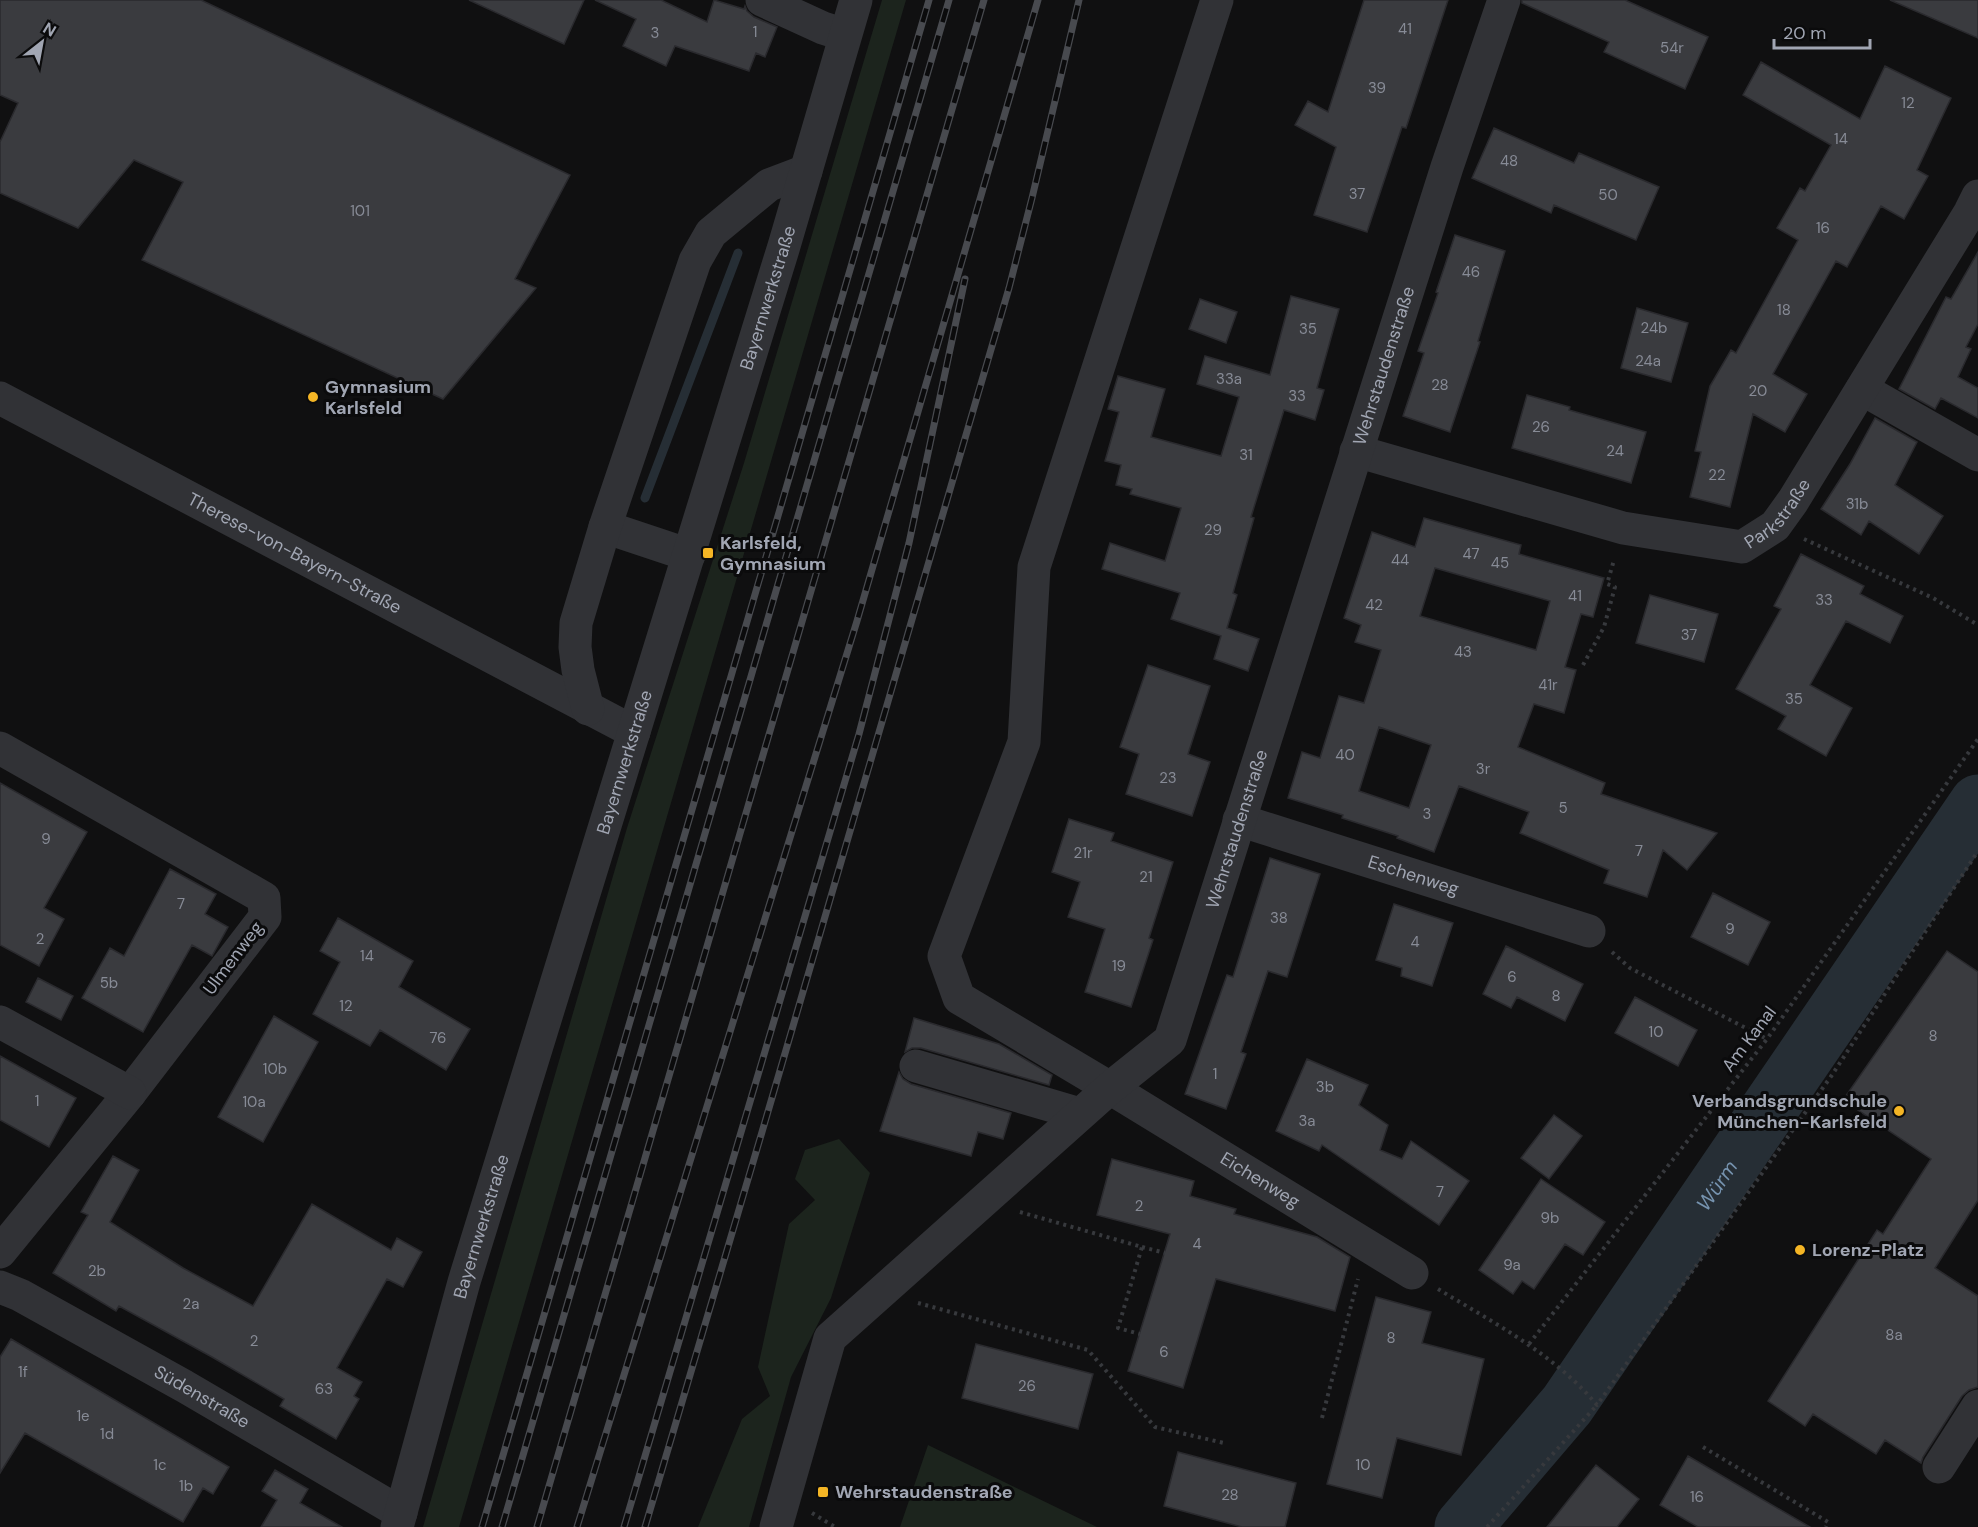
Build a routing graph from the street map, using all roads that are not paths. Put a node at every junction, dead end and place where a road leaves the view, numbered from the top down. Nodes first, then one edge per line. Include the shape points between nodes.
1 (762, 0) edge
2 (856, 0) edge
3 (1217, 0) edge
4 (1504, 0) edge
5 (845, 35) junction
6 (806, 171) junction
7 (1978, 196) edge
8 (1862, 389) junction
9 (0, 398) edge
10 (1356, 451) junction
11 (1978, 455) edge
12 (605, 527) junction
13 (689, 555) junction
14 (588, 709) junction
15 (634, 732) junction
16 (0, 748) edge
17 (1239, 820) junction
18 (1589, 931) road end
19 (0, 1022) edge
20 (916, 1066) dead end
21 (1110, 1088) junction
22 (130, 1093) junction
23 (1080, 1114) junction
24 (0, 1252) edge
25 (1412, 1273) road end
26 (0, 1287) edge
27 (1978, 1406) edge
28 (1939, 1467) dead end
29 (399, 1520) edge
30 (776, 1527) edge

1 - 5 street
2 - 5 street, Bayernwerkstraße
3 - 21 street, Eichenweg via 1034,567 1024,742 944,956 959,998
4 - 10 street, Wehrstaudenstraße
5 - 6 street, Bayernwerkstraße
6 - 12 street via 769,185 711,233 695,261
6 - 13 street, Bayernwerkstraße
7 - 8 street, Parkstraße
8 - 10 street, Parkstraße via 1776,526 1742,547 1623,528
8 - 11 street
9 - 14 street, Therese-von-Bayern-Straße
10 - 17 street, Wehrstaudenstraße
12 - 13 street
12 - 14 street via 576,623 578,670
13 - 15 street, Bayernwerkstraße
14 - 15 street, Therese-von-Bayern-Straße
15 - 29 street, Bayernwerkstraße via 464,1282
16 - 22 street, Ulmenweg via 264,898 265,917
17 - 18 street, Eschenweg
17 - 21 street, Wehrstaudenstraße via 1170,1040
19 - 22 street
20 - 23 street
21 - 23 street, Wehrstaudenstraße
21 - 25 street, Eichenweg
22 - 24 street, Ulmenweg
23 - 30 street, Wehrstaudenstraße via 830,1338
26 - 29 street, Südenstraße via 184,1386
27 - 28 street

